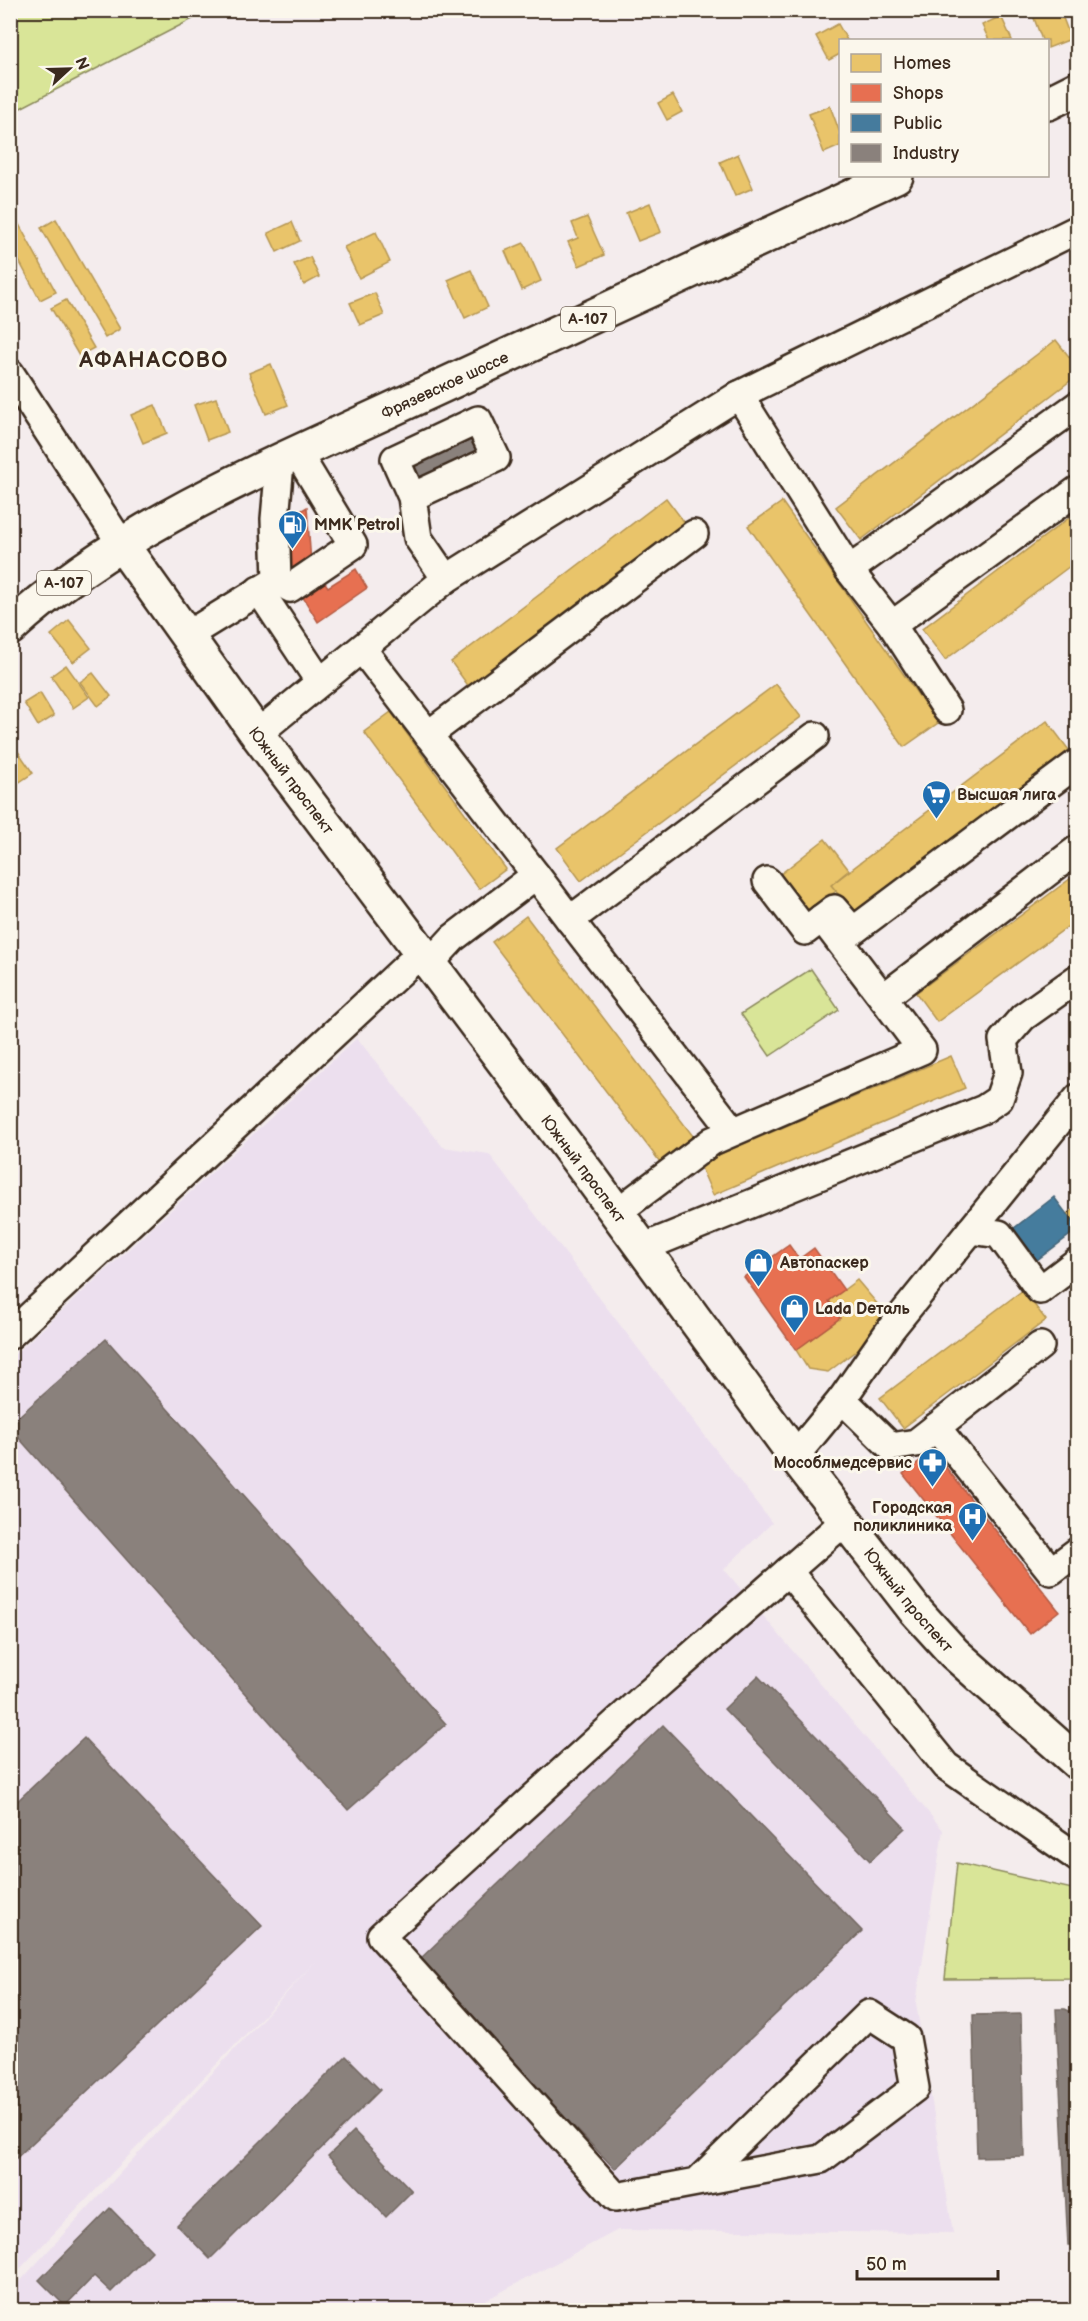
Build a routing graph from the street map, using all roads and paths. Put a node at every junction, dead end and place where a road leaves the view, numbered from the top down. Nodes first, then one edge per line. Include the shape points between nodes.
1 (1077, 88) edge
2 (1049, 102) edge
3 (894, 177) edge
4 (1077, 229) edge
5 (10, 373) edge
6 (739, 395) junction
7 (1077, 405) edge
8 (289, 458) junction
9 (1077, 490) edge
10 (412, 497) dead end
11 (694, 534) dead end
12 (122, 545) junction
13 (849, 570) junction
14 (446, 579) junction
15 (268, 585) junction
16 (892, 625) junction
17 (10, 628) edge
18 (186, 636) junction
19 (362, 649) junction
20 (320, 682) junction
21 (947, 710) dead end
22 (257, 734) junction
23 (428, 735) junction
24 (815, 736) dead end
25 (1077, 766) edge
26 (1077, 849) edge
27 (536, 875) junction
28 (767, 882) dead end
29 (822, 918) junction
30 (570, 920) junction
31 (426, 958) junction
32 (1077, 978) edge
33 (883, 998) junction
34 (1077, 1098) edge
35 (733, 1131) junction
36 (616, 1213) junction
37 (971, 1230) junction
38 (642, 1248) junction
39 (1077, 1261) edge
40 (10, 1335) edge
41 (1040, 1346) dead end
42 (842, 1399) junction
43 (936, 1426) junction
44 (795, 1456) junction
45 (845, 1521) junction
46 (1077, 1551) edge
47 (788, 1571) junction
48 (1077, 1764) edge
49 (1077, 1858) edge
50 (698, 2181) junction

1 - 2 main road
3 - 8 main road, Фрязевское шоссе / А-107
4 - 6 street
5 - 12 street
6 - 13 street
6 - 14 street
7 - 13 street
8 - 12 main road, Фрязевское шоссе / А-107 via 180,511
8 - 15 street via 275,519
8 - 15 street via 353,545 290,588
9 - 16 street
10 - 14 street via 418,538
11 - 23 street
12 - 17 main road, Фрязевское шоссе / А-107 via 58,587
12 - 18 main road, Южный проспект
13 - 16 street
14 - 19 street
15 - 18 street
15 - 20 street
16 - 21 street
18 - 22 main road, Южный проспект
19 - 20 street
19 - 23 street
20 - 22 street
22 - 31 main road, Южный проспект
23 - 27 street
24 - 30 street
25 - 29 street via 853,931 834,909
26 - 33 street
27 - 30 street
27 - 31 street
28 - 29 street via 805,931
29 - 33 street
30 - 35 street
31 - 36 main road, Южный проспект
31 - 40 street
32 - 38 street via 1023,1017 1003,1040 1008,1073 999,1099
33 - 35 street via 922,1050
34 - 37 street
35 - 36 street via 712,1141
36 - 38 main road, Южный проспект
37 - 39 street via 999,1234 1040,1290
37 - 42 street via 890,1330
38 - 44 main road, Южный проспект
41 - 43 street
42 - 43 street via 891,1447 916,1443
42 - 44 street
43 - 46 street via 1051,1571
44 - 45 main road, Южный проспект
45 - 47 street
45 - 48 main road, Южный проспект via 954,1653
47 - 49 street via 946,1766
47 - 50 street via 381,1936 616,2197
50 - 50 street via 821,2159 915,2088 906,2038 869,2014

